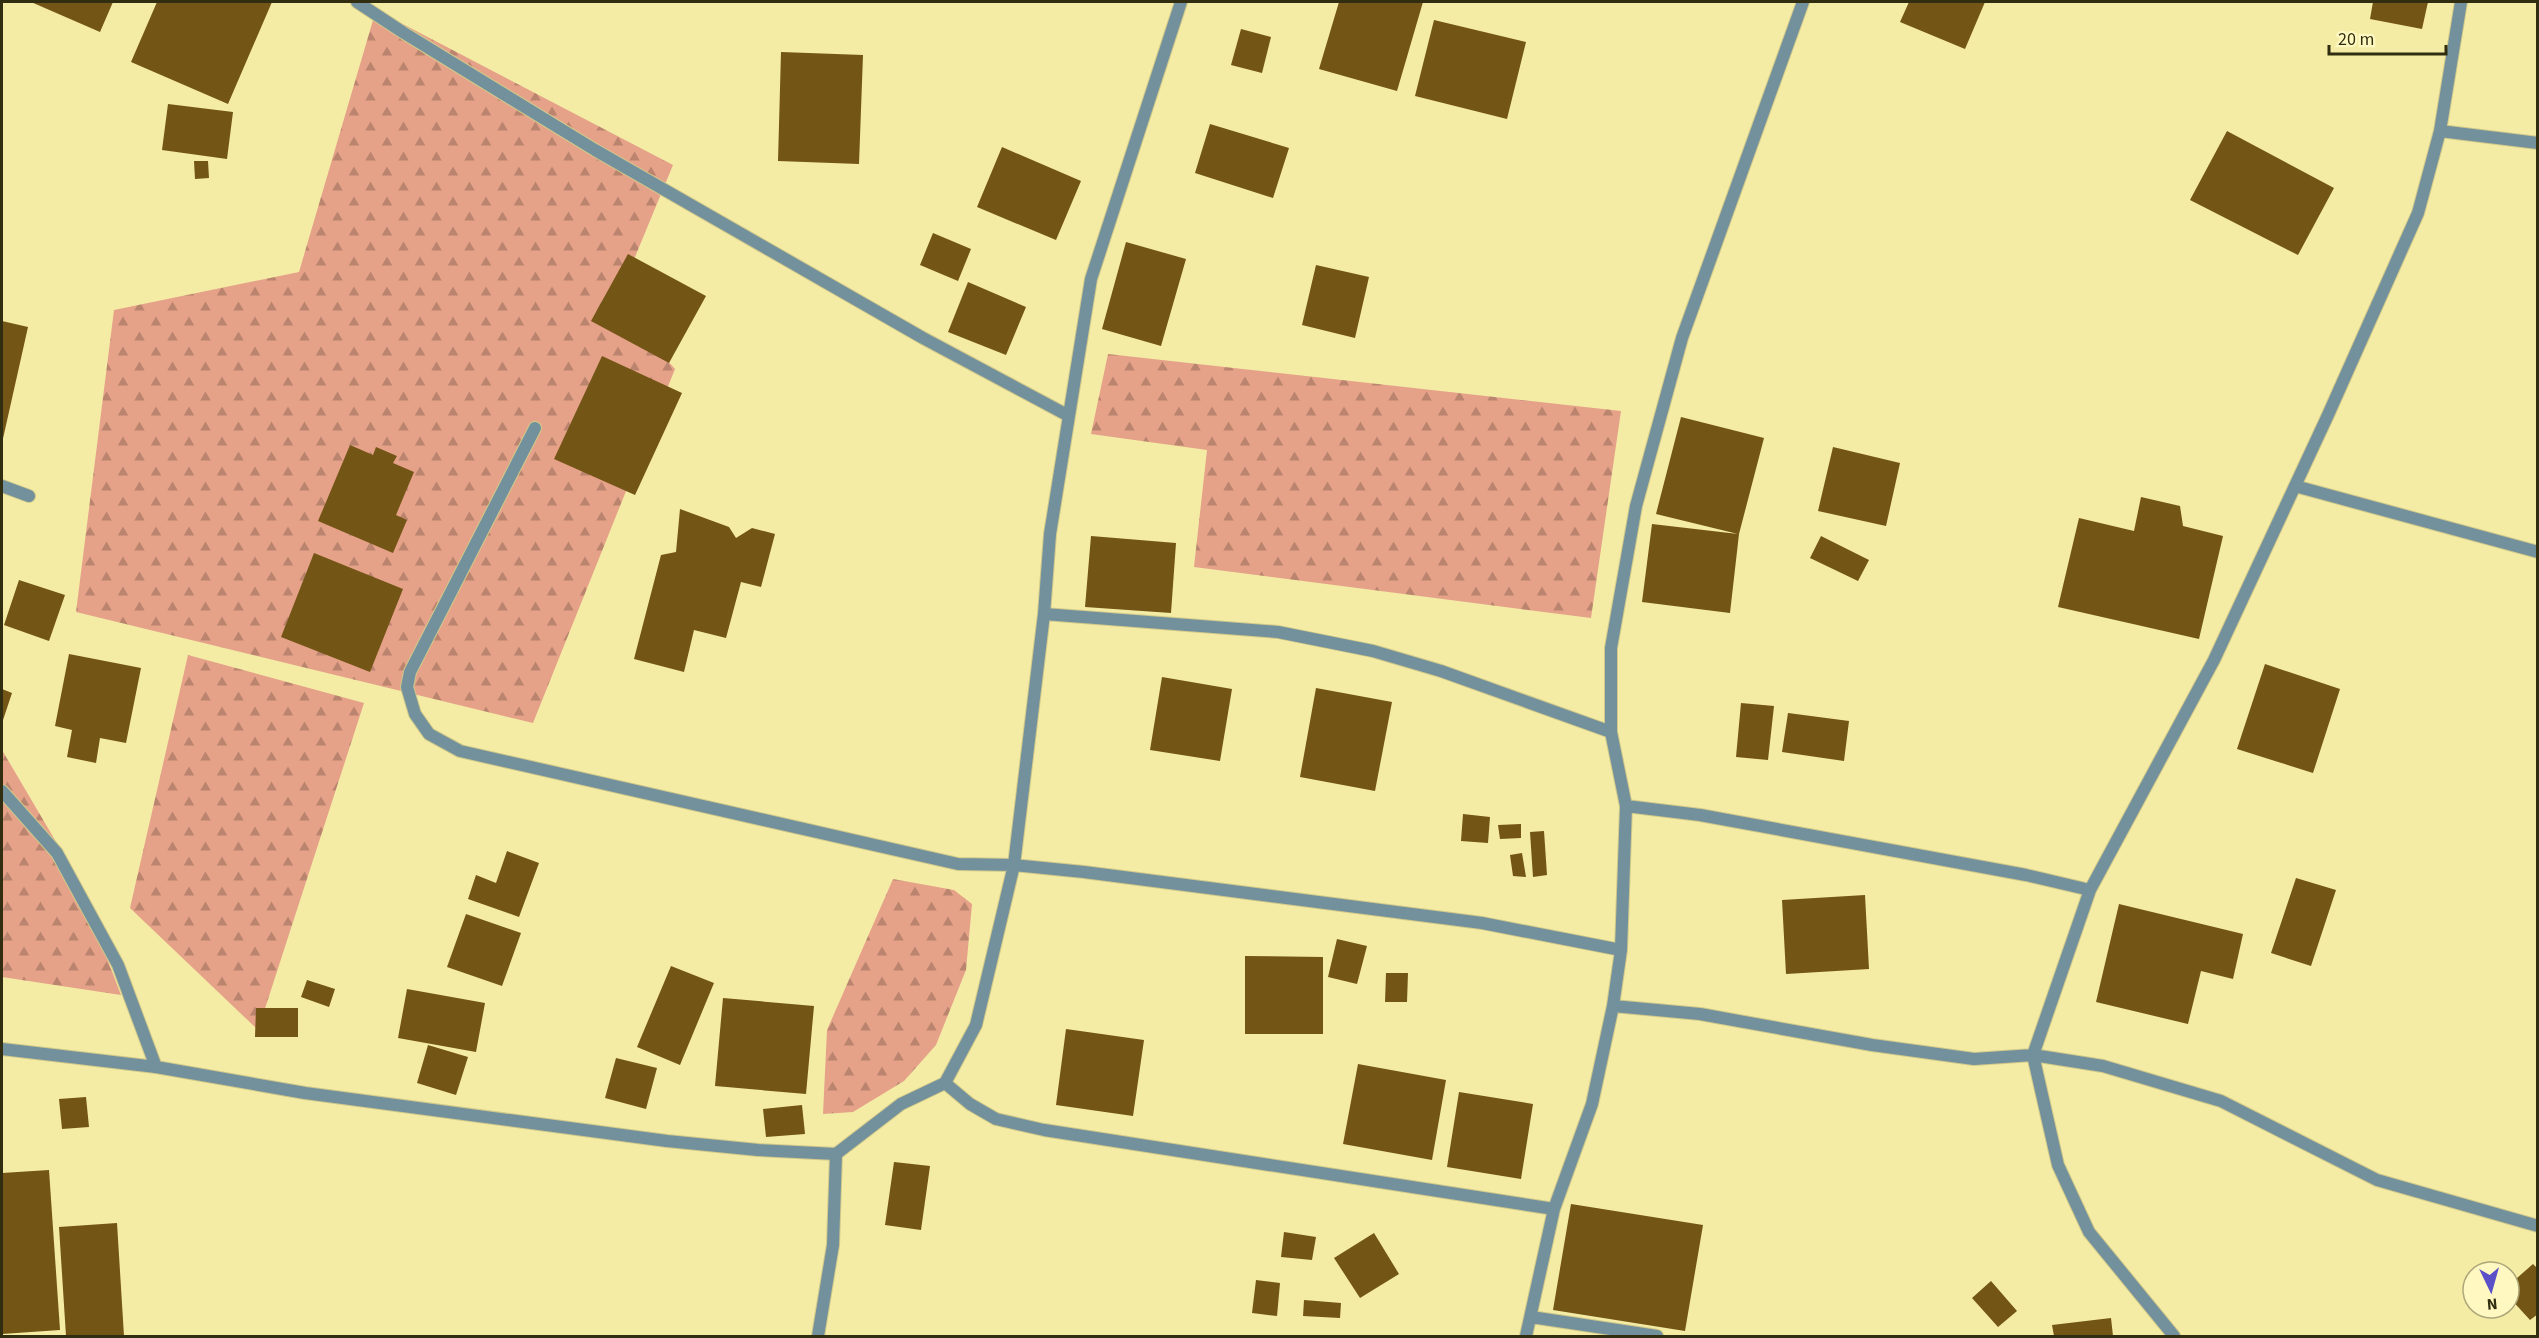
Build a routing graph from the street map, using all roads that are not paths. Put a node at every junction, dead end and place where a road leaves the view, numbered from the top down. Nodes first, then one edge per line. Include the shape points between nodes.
1 (357, 2) edge
2 (1181, 2) edge
3 (1803, 2) edge
4 (2462, 2) edge
5 (2440, 131) junction
6 (2538, 143) edge
7 (1068, 416) junction
8 (535, 428) dead end
9 (2, 486) edge
10 (2295, 486) junction
11 (29, 496) dead end
12 (2538, 552) edge
13 (1044, 614) junction
14 (1611, 732) junction
15 (2, 791) edge
16 (1626, 806) junction
17 (1014, 865) junction
18 (2090, 890) junction
19 (1621, 950) junction
20 (1613, 1006) junction
21 (2, 1049) edge
22 (2033, 1055) junction
23 (156, 1067) junction
24 (945, 1083) junction
25 (836, 1154) junction
26 (1554, 1209) junction
27 (2538, 1226) edge
28 (1531, 1317) junction
29 (818, 1336) edge
30 (1526, 1336) edge
31 (1657, 1336) edge
32 (2174, 1336) edge

1 - 7 street via 595,150 923,338
2 - 7 street via 1091,279
3 - 14 street via 1682,338 1636,506 1611,648
4 - 5 street
5 - 6 street
5 - 10 street via 2418,213
7 - 13 street via 1050,534
8 - 17 street via 410,672 407,687 415,714 429,734 460,751 623,790 958,864
9 - 11 street
10 - 12 street
10 - 18 street via 2214,660
13 - 14 street via 1278,632 1373,651 1441,670
13 - 17 street
14 - 16 street
15 - 23 street via 57,853 118,965
16 - 18 street via 1700,815
16 - 19 street
17 - 19 street via 1482,923
17 - 24 street via 976,1025
18 - 22 street
19 - 20 street
20 - 22 street via 1700,1014 1872,1046 1974,1059
20 - 26 street via 1592,1104
21 - 23 street
22 - 27 street via 2103,1066 2221,1101 2377,1180
22 - 32 street via 2058,1165 2089,1232
23 - 25 street via 305,1093 667,1141
24 - 25 street via 901,1104
24 - 26 street via 996,1119 1044,1130
25 - 29 street via 833,1245
26 - 28 street
28 - 30 street
28 - 31 street

